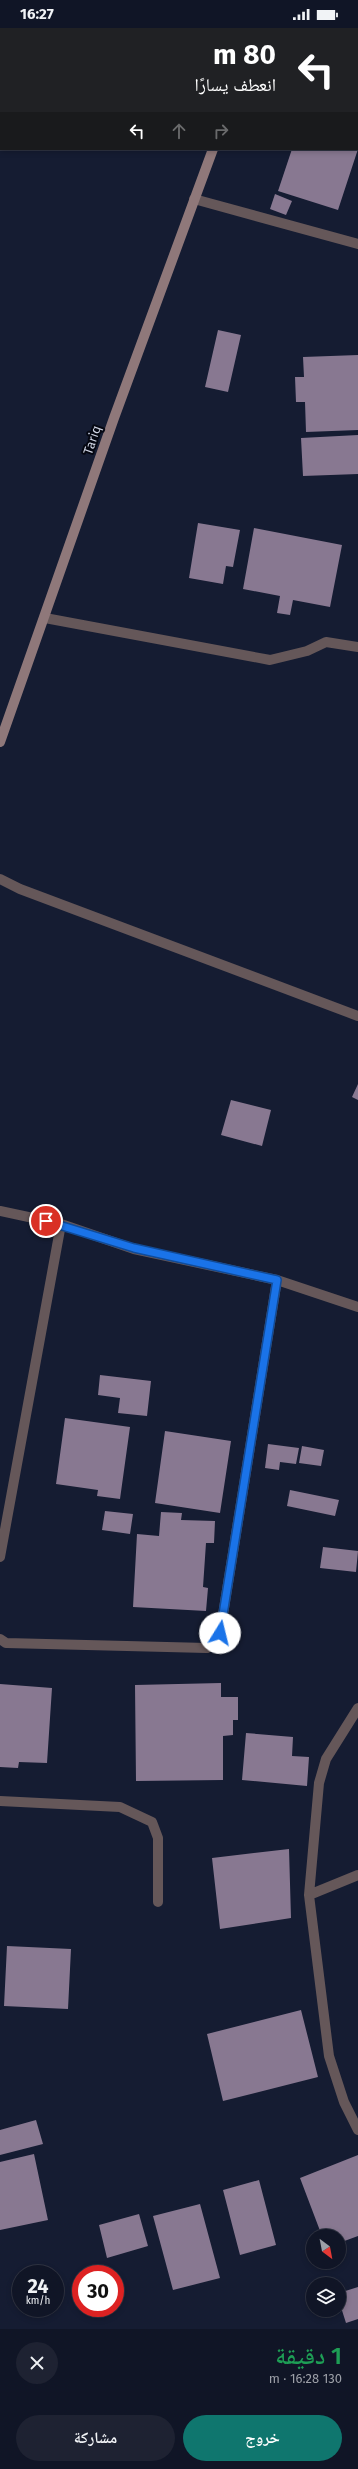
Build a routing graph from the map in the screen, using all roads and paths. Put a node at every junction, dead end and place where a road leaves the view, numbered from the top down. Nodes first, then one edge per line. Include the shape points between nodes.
1 (213, 150) edge
2 (194, 199) junction
3 (358, 244) edge
4 (45, 618) junction
5 (358, 647) edge
6 (0, 741) edge
7 (0, 879) edge
8 (358, 1016) edge
9 (0, 1211) edge
10 (61, 1224) junction
11 (277, 1280) junction
12 (358, 1307) edge
13 (0, 1558) edge
14 (0, 1639) edge
15 (358, 1708) edge
16 (0, 1801) edge
17 (358, 1876) edge
18 (309, 1894) junction
19 (158, 1902) dead end
20 (358, 2130) edge

1 - 2 main road, Tariq
2 - 3 street
2 - 4 main road, Tariq
4 - 5 street via 270,660 307,651 326,642
4 - 6 main road, Tariq
7 - 8 street via 28,892
9 - 10 street
10 - 11 street via 134,1248
10 - 13 street
11 - 12 street
11 - 14 street via 220,1633 216,1642 207,1648 6,1643
15 - 18 street via 326,1759 319,1783
16 - 19 street via 120,1807 152,1822 158,1838
17 - 18 street
18 - 20 street via 329,2056 344,2102

